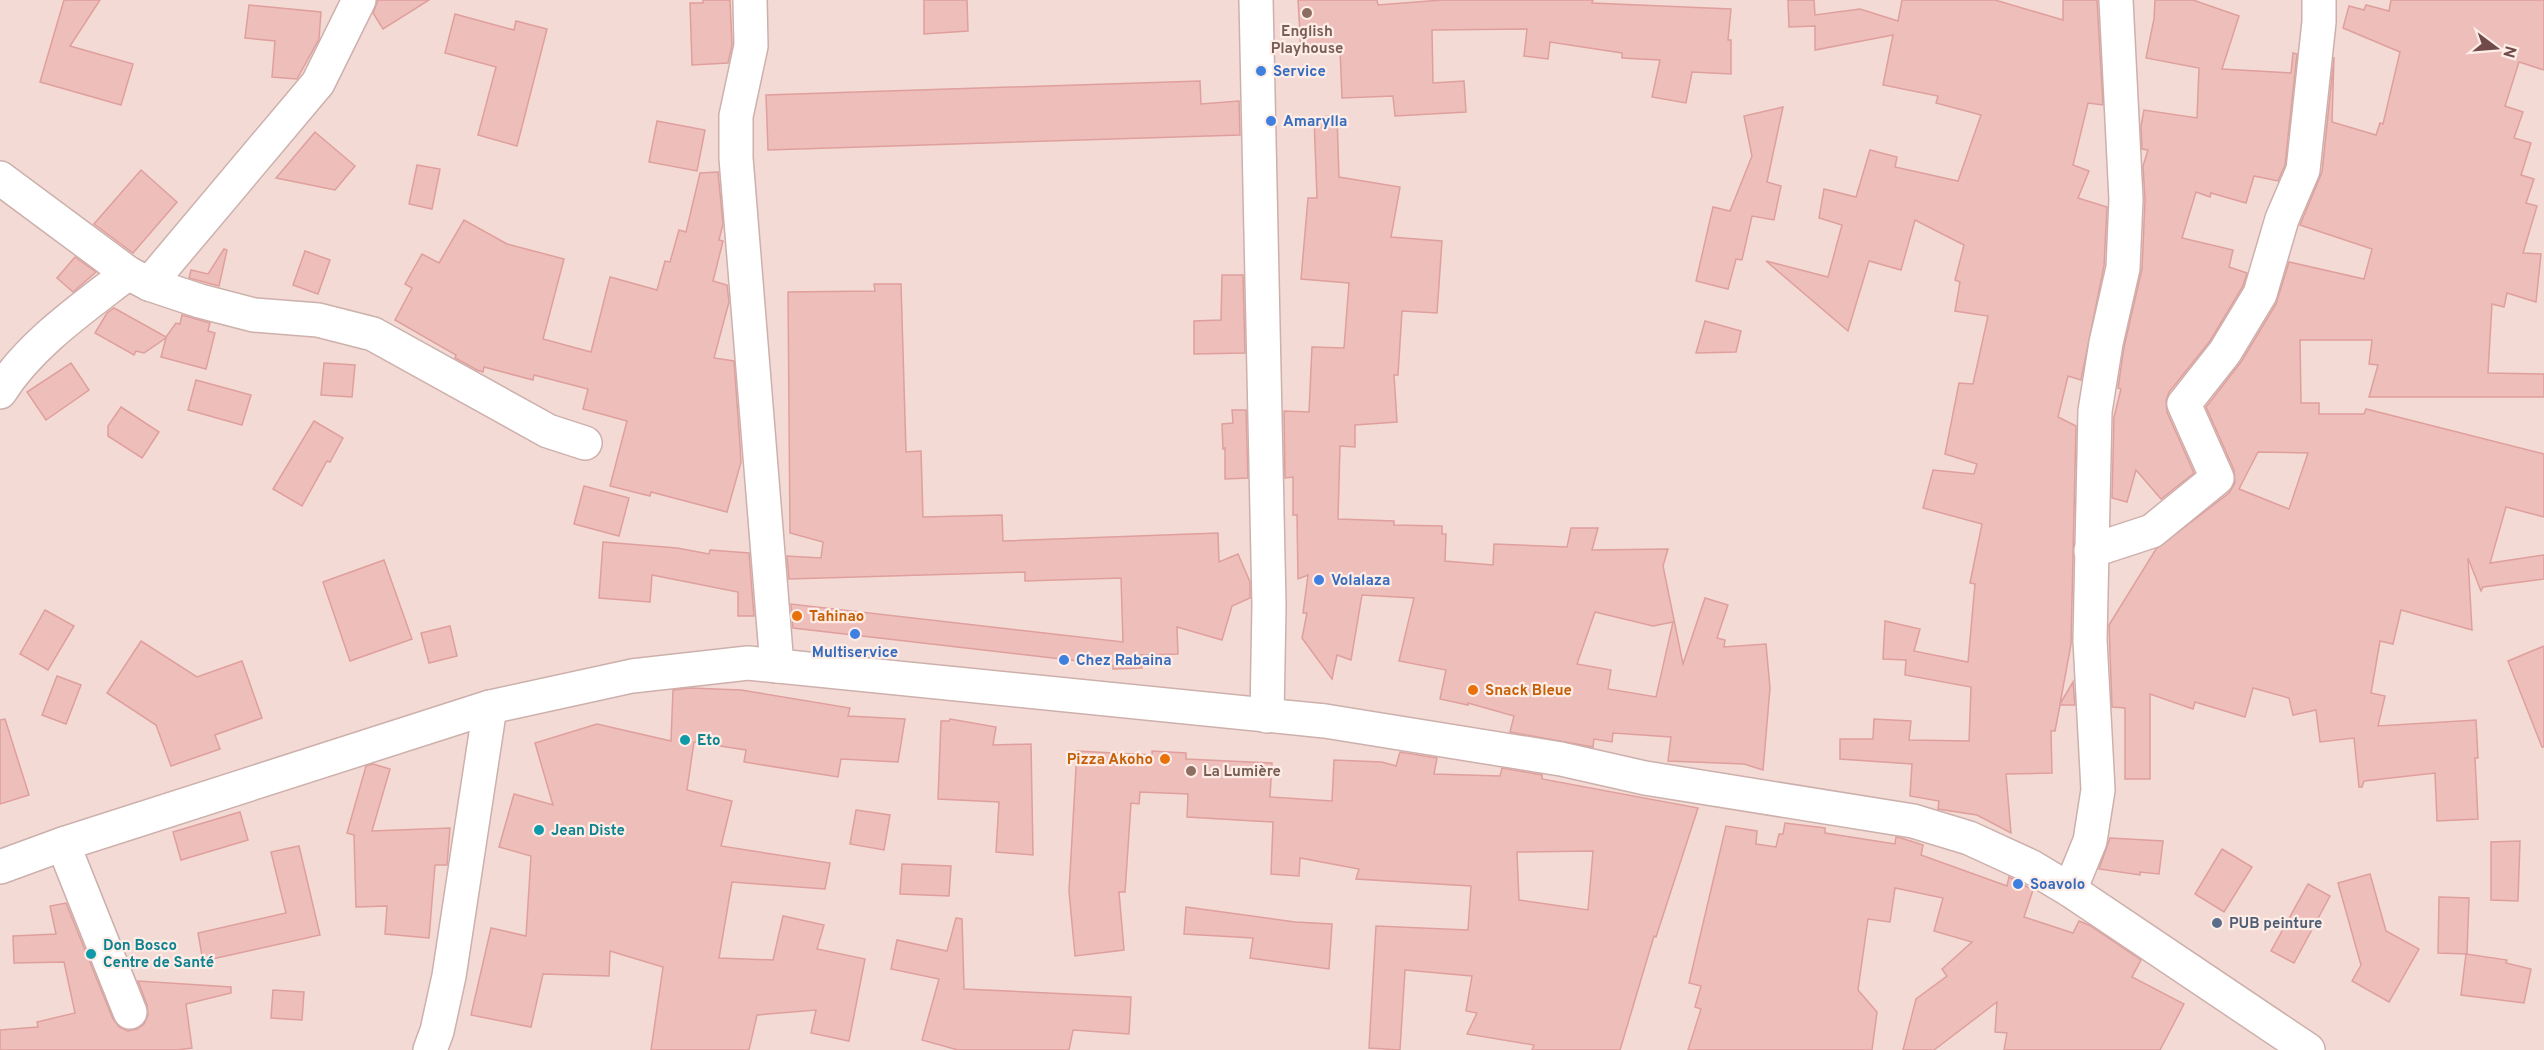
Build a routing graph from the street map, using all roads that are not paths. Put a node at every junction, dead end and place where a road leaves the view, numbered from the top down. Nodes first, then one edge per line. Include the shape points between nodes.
1 (359, 0) edge
2 (750, 0) edge
3 (1256, 0) edge
4 (2116, 0) edge
5 (2319, 0) edge
6 (0, 178) edge
7 (138, 278) junction
8 (0, 392) edge
9 (585, 443) dead end
10 (2091, 551) junction
11 (777, 666) junction
12 (490, 707) junction
13 (1268, 716) junction
14 (63, 844) junction
15 (0, 867) edge
16 (2070, 890) junction
17 (130, 1012) dead end
18 (430, 1050) edge
19 (2308, 1050) edge

1 - 7 street via 318,83
2 - 11 street via 752,46 736,117 736,158
3 - 13 street
4 - 10 street via 2126,199 2123,268 2095,411
5 - 10 street via 2303,170 2282,219 2260,294 2225,352 2184,404 2217,478 2152,531
6 - 7 street
7 - 8 street via 81,309 14,369
7 - 9 street via 200,301 254,315 318,320 373,334 549,431
10 - 16 street via 2090,640 2098,790 2090,841
11 - 12 street via 732,663 632,676
11 - 13 street
12 - 14 street
12 - 18 street via 449,976
13 - 16 street via 1347,724 1913,821 1970,838
14 - 15 street
14 - 17 street
16 - 19 street

